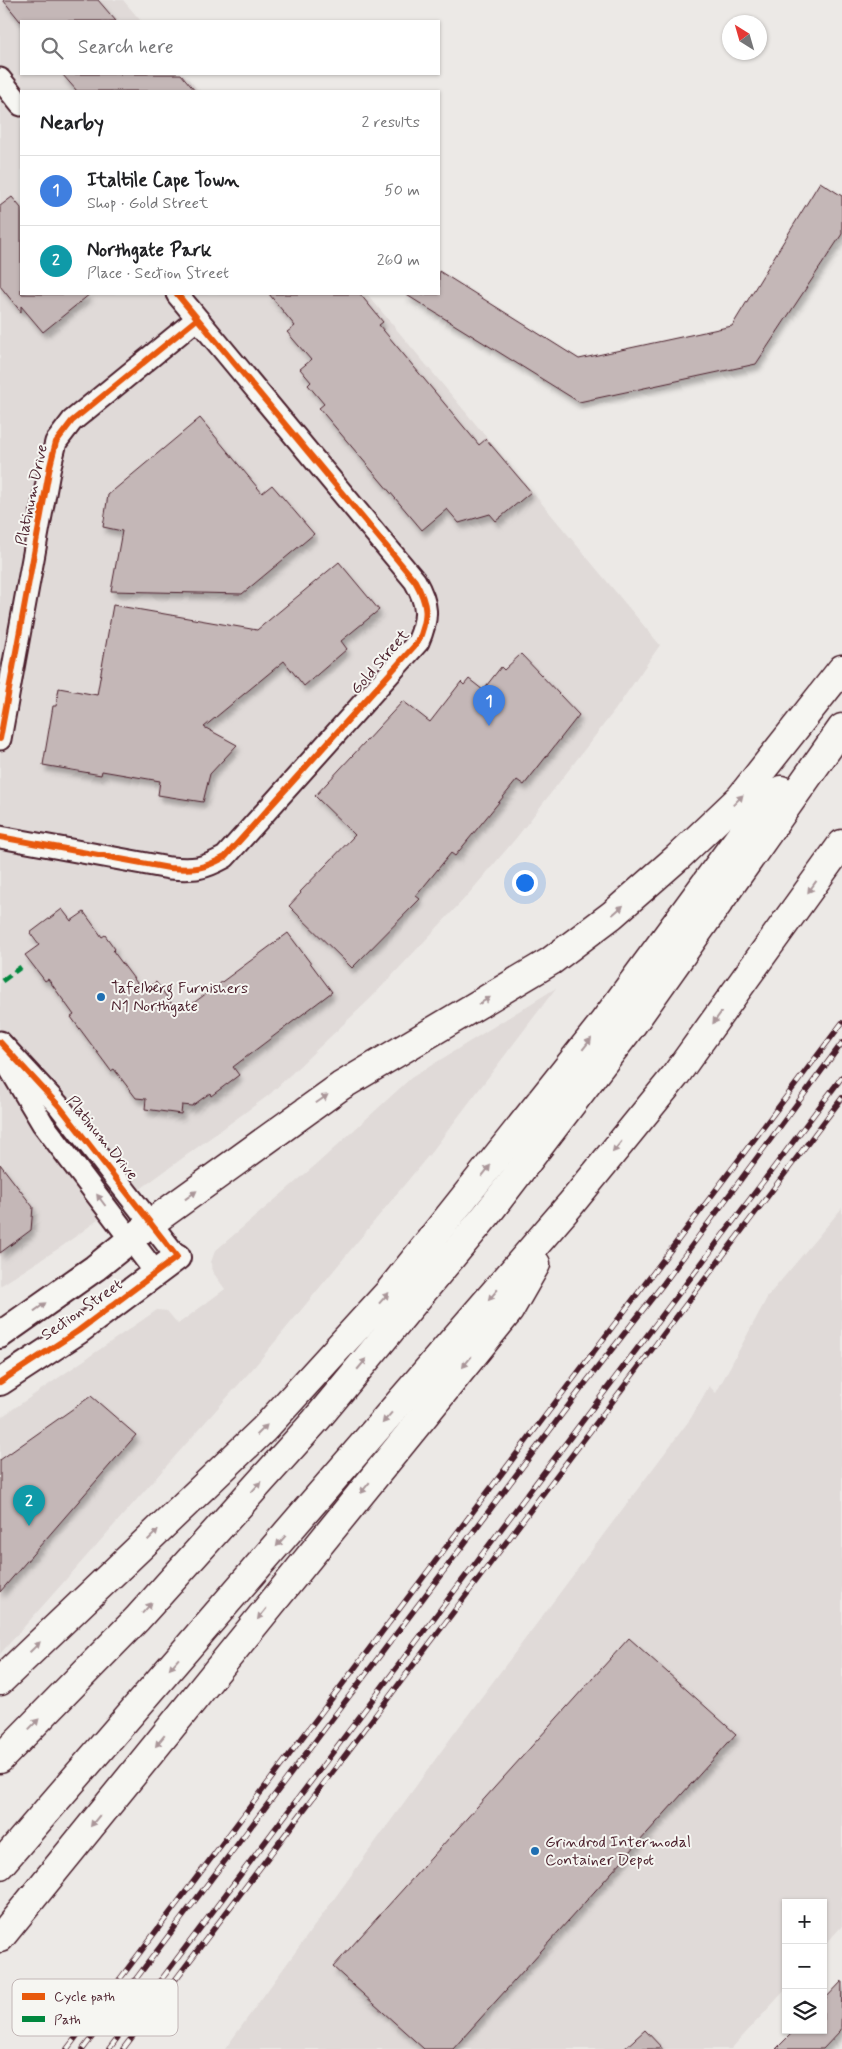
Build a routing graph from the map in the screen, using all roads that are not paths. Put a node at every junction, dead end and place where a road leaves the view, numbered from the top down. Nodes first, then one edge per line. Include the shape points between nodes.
1 (0, 79) edge
2 (20, 104) edge
3 (177, 295) edge
4 (197, 318) junction
5 (842, 669) edge
6 (842, 726) edge
7 (0, 739) edge
8 (0, 837) edge
9 (842, 844) edge
10 (0, 1042) edge
11 (0, 1051) edge
12 (570, 1205) junction
13 (141, 1231) junction
14 (177, 1257) joint
15 (156, 1272) junction
16 (0, 1335) edge
17 (0, 1382) edge
18 (0, 1681) edge
19 (0, 1759) edge
20 (0, 1865) edge
21 (42, 1886) junction
22 (0, 1938) edge
23 (0, 1957) edge

1 - 2 street
3 - 4 street, Gold Street
4 - 7 street, Platinum Drive via 72,421 56,442
4 - 8 street, Gold Street via 415,581 424,596 425,626 418,642 225,857 205,868 169,868
13 -> 5 highway via 341,1086 551,961 612,915 740,798
18 -> 6 highway via 264,1429 389,1292 603,1023 747,827
19 -> 6 highway via 137,1619 316,1420 488,1213 632,1025
9 -> 12 highway via 674,1076
10 - 13 street, Platinum Drive via 60,1107
13 -> 11 street, Platinum Drive via 43,1124
12 -> 20 highway
12 -> 21 highway via 509,1311
13 - 14 street, Platinum Drive
13 - 15 street, Platinum Drive
16 -> 13 street, Section Street
14 - 15 street, Section Street
15 - 17 street, Section Street via 78,1331
21 - 22 highway
21 - 23 highway

